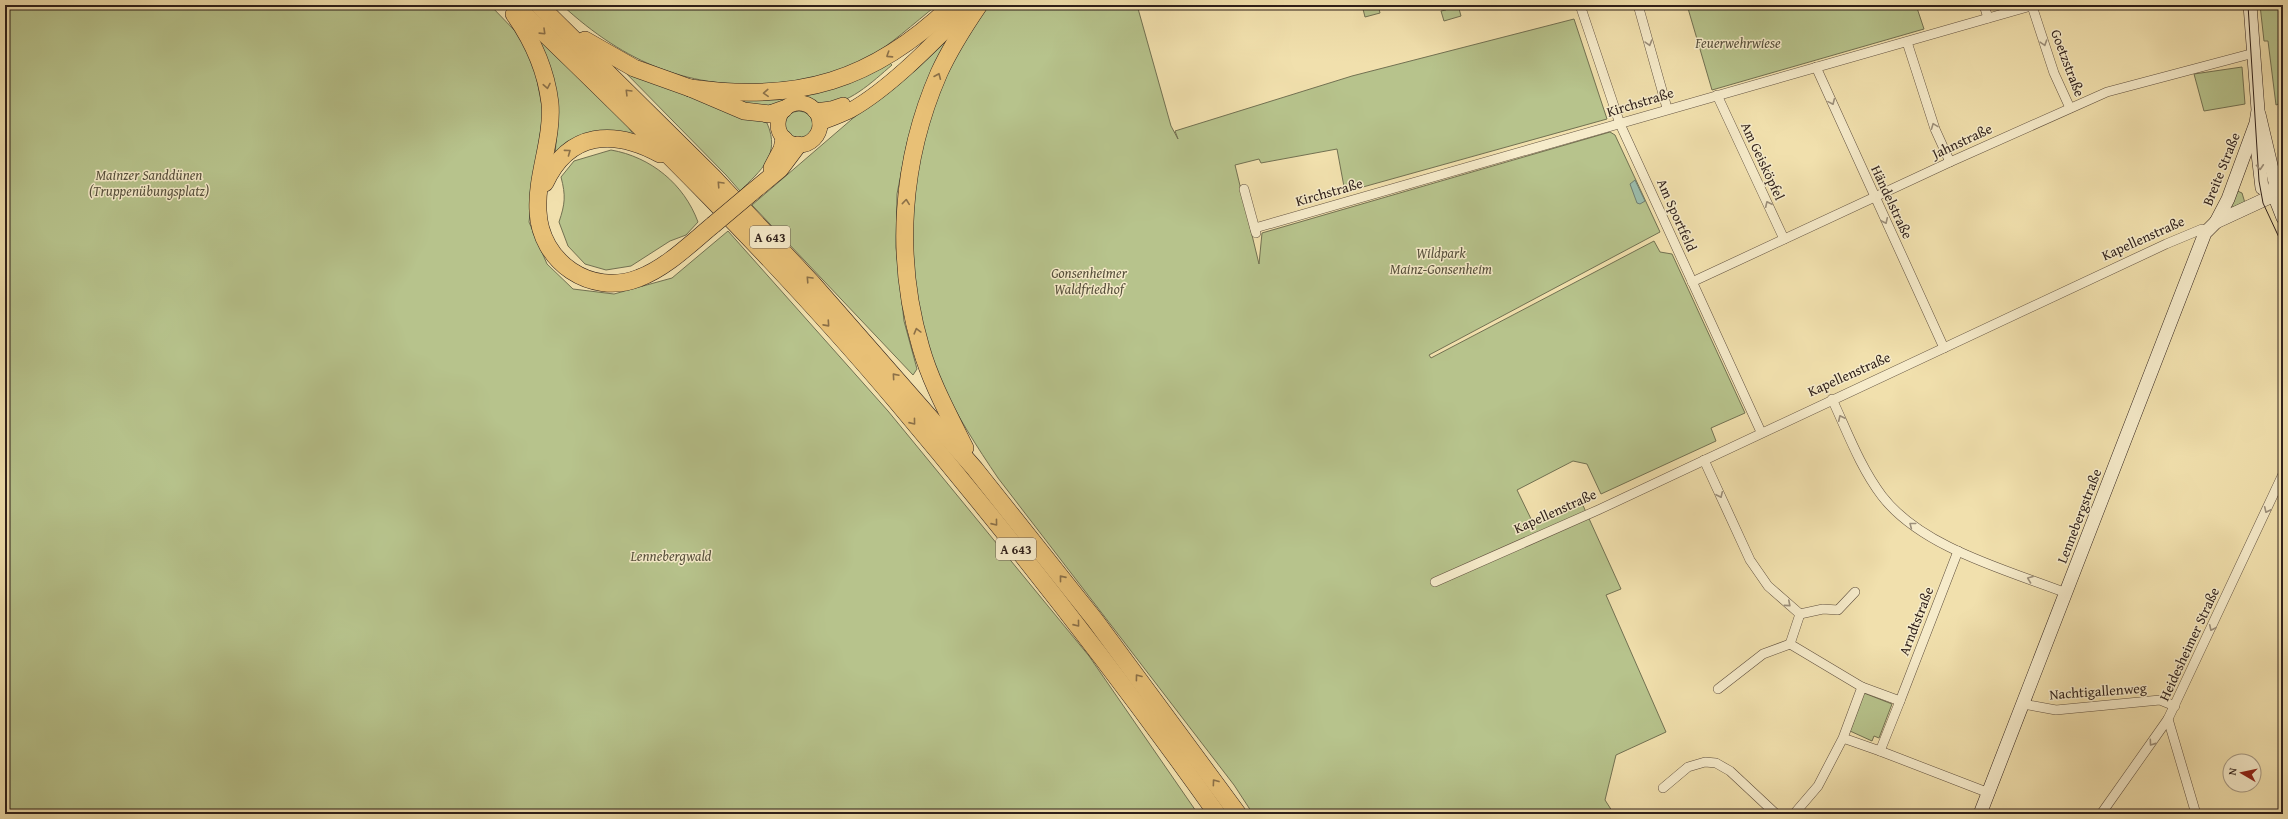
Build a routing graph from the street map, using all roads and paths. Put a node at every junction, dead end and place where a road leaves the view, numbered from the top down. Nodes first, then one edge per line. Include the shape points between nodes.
1 (508, 5) edge
2 (515, 5) edge
3 (539, 5) edge
4 (952, 5) edge
5 (960, 5) edge
6 (971, 5) edge
7 (979, 5) edge
8 (1580, 5) edge
9 (1638, 5) edge
10 (1984, 5) edge
11 (2033, 5) edge
12 (2250, 5) edge
13 (552, 17) junction
14 (1988, 18) junction
15 (1907, 42) junction
16 (2254, 54) junction
17 (1816, 67) junction
18 (690, 88) junction
19 (1717, 95) junction
20 (1667, 108) junction
21 (2070, 108) junction
22 (784, 110) junction
23 (818, 117) junction
24 (1620, 124) junction
25 (2260, 131) junction
26 (791, 142) junction
27 (1950, 162) junction
28 (677, 164) junction
29 (1244, 189) dead end
30 (2278, 193) edge
31 (1874, 198) junction
32 (538, 210) junction
33 (2283, 218) edge
34 (2211, 226) junction
35 (1784, 239) junction
36 (1692, 282) junction
37 (1944, 348) junction
38 (1832, 399) junction
39 (1761, 432) junction
40 (1704, 460) junction
41 (975, 469) junction
42 (2283, 474) edge
43 (1958, 551) junction
44 (1436, 582) dead end
45 (1856, 592) dead end
46 (2066, 593) junction
47 (1800, 614) junction
48 (1790, 644) junction
49 (1862, 687) junction
50 (1718, 689) dead end
51 (1900, 701) junction
52 (2023, 704) junction
53 (2175, 706) junction
54 (2168, 719) junction
55 (1843, 738) junction
56 (1880, 751) junction
57 (1663, 788) dead end
58 (1989, 793) junction
59 (1217, 814) edge
60 (1238, 814) edge
61 (1776, 814) edge
62 (1794, 814) edge
63 (1980, 814) edge
64 (2101, 814) edge
65 (2196, 814) edge

1 -> 32 highway via 537,54 548,88 549,132 539,185
2 -> 28 highway, A 643
3 - 13 highway, A 643
4 -> 18 highway via 911,41 882,59 831,81 786,92 763,94
5 - 23 main road via 873,86
6 - 23 main road via 938,38 865,101 850,110
41 -> 7 highway via 933,382 921,349 910,300 904,244 909,173 926,105 939,72
8 - 24 street, Am Sportfeld
9 -> 20 street
10 - 14 street
11 - 14 street, Kirchstraße
11 -> 21 street, Goetzstraße via 2054,72
12 - 16 main road
13 - 18 highway via 618,60
41 -> 13 highway, A 643 via 803,272 713,177
14 - 15 street, Kirchstraße
15 - 17 street, Kirchstraße
27 -> 15 street via 1935,129
16 - 21 street, Jahnstraße via 2107,92
16 - 25 main road
17 - 19 street, Kirchstraße
17 -> 31 street, Händelstraße
18 - 22 highway via 753,114 770,114
19 - 20 street, Kirchstraße
35 -> 19 street, Am Geisköpfel
20 - 24 street, Kirchstraße
21 - 27 street, Jahnstraße
22 - 23 main road via 790,105 803,104
22 - 26 main road via 778,121 780,133
23 - 26 main road via 816,136 811,141
24 - 29 street, Kirchstraße via 1256,230
24 - 36 street, Am Sportfeld
25 - 30 main road
25 - 34 main road, Breite Straße via 2228,199
26 - 32 highway, bridge via 780,169 673,257 647,275 630,281 608,283 588,280 560,263 542,236
27 - 31 street, Jahnstraße
32 -> 28 highway via 544,186 555,165 569,151 588,142 609,139 633,141
28 -> 59 highway, A 643 via 802,295 895,400 1079,626
30 - 33 main road
30 - 34 main road, Kapellenstraße
31 - 35 street, Jahnstraße
31 -> 37 street, Händelstraße
34 - 37 street, Kapellenstraße via 2166,244
34 - 46 main road, Lennebergstraße
35 - 36 street, Jahnstraße
36 - 39 street, Am Sportfeld
37 - 38 street, Kapellenstraße
38 - 39 street, Kapellenstraße
43 -> 38 street via 1912,526 1882,497 1862,465
39 - 40 street, Kapellenstraße
40 - 44 street, Kapellenstraße
40 -> 47 street via 1750,560 1768,586
60 -> 41 highway, A 643 via 1095,620
42 -> 53 street, Heidesheimer Straße
46 -> 43 street
43 - 51 street, Arndtstraße
45 - 47 street via 1838,610 1823,609
46 - 52 main road, Lennebergstraße
47 - 48 street
48 - 49 street
48 - 50 street via 1763,654
49 - 51 street
49 - 55 street
51 - 56 street, Arndtstraße
52 - 53 street, Nachtigallenweg via 2056,710 2160,700
52 - 58 main road, Lennebergstraße
53 - 54 street, Heidesheimer Straße
54 -> 64 street, Heidesheimer Straße
54 - 65 street
55 - 56 street
55 - 62 street via 1818,786
56 - 58 street
57 - 61 street via 1688,768 1705,762 1716,763 1730,771
58 - 63 main road, Lennebergstraße

